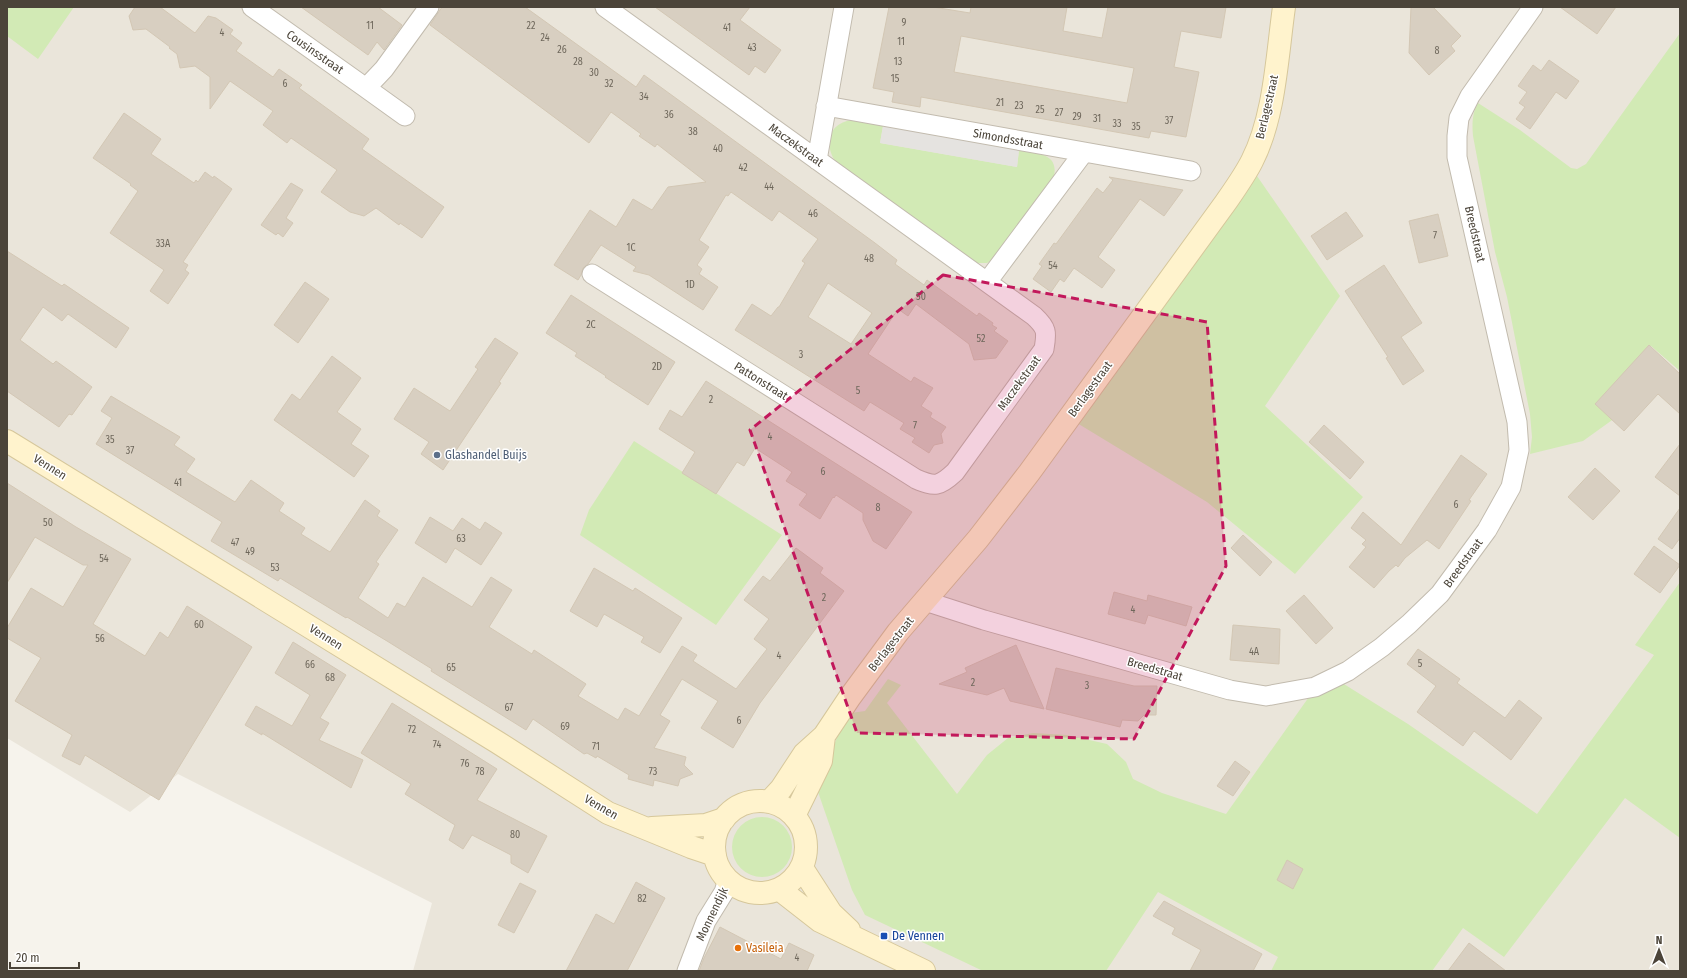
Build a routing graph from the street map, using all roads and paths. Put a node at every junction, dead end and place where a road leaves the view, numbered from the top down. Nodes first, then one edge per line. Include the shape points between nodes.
1 (429, 7) edge
2 (605, 7) edge
3 (844, 7) edge
4 (1284, 7) edge
5 (1534, 7) edge
6 (260, 10) edge
7 (366, 88) junction
8 (826, 106) junction
9 (405, 116) dead end
10 (1084, 152) junction
11 (817, 160) junction
12 (1190, 171) dead end
13 (592, 274) dead end
14 (987, 282) junction
15 (7, 441) edge
16 (931, 485) joint
17 (925, 601) junction
18 (824, 736) junction
19 (769, 802) junction
20 (794, 816) junction
21 (724, 819) junction
22 (646, 829) junction
23 (715, 855) junction
24 (802, 868) junction
25 (728, 880) junction
26 (779, 889) junction
27 (858, 940) junction
28 (687, 971) edge
29 (924, 971) edge

1 - 7 street via 384,69
2 - 11 street, Maczekstraat
3 - 8 street
4 - 17 street, Berlagestraat via 1265,128 1252,160 1226,202 1029,473 978,539
5 - 17 street, Breedstraat via 1470,96 1459,118 1457,157 1518,422 1519,450 1511,487 1487,530 1440,594 1382,647 1348,671 1315,687 1266,696 1230,690
6 - 7 street, Cousinsstraat
7 - 9 street, Cousinsstraat
8 - 10 street, Simondsstraat
8 - 11 street
10 - 12 street, Simondsstraat
10 - 14 street
11 - 14 street, Maczekstraat
13 - 16 street, Pattonstraat via 916,479
14 - 16 street, Maczekstraat via 1043,324 1046,335 1044,349 955,472 943,483
15 - 22 street, Vennen via 483,733 608,813
17 - 18 street, Berlagestraat via 898,632
18 - 19 street, Berlagestraat via 804,754 781,789
18 - 20 street, Berlagestraat via 821,761
19 - 20 street
19 - 21 street via 744,804
20 - 24 street via 802,828 806,841 806,855
21 - 22 street, Vennen via 706,825
21 - 23 street via 714,842
22 - 23 street, Vennen
23 - 25 street via 720,870
24 - 26 street via 792,880
24 - 27 street via 831,912
25 - 26 street via 745,891 762,893
25 - 28 street, Monnendijk via 724,892 706,921
26 - 27 street via 820,921
27 - 29 street

